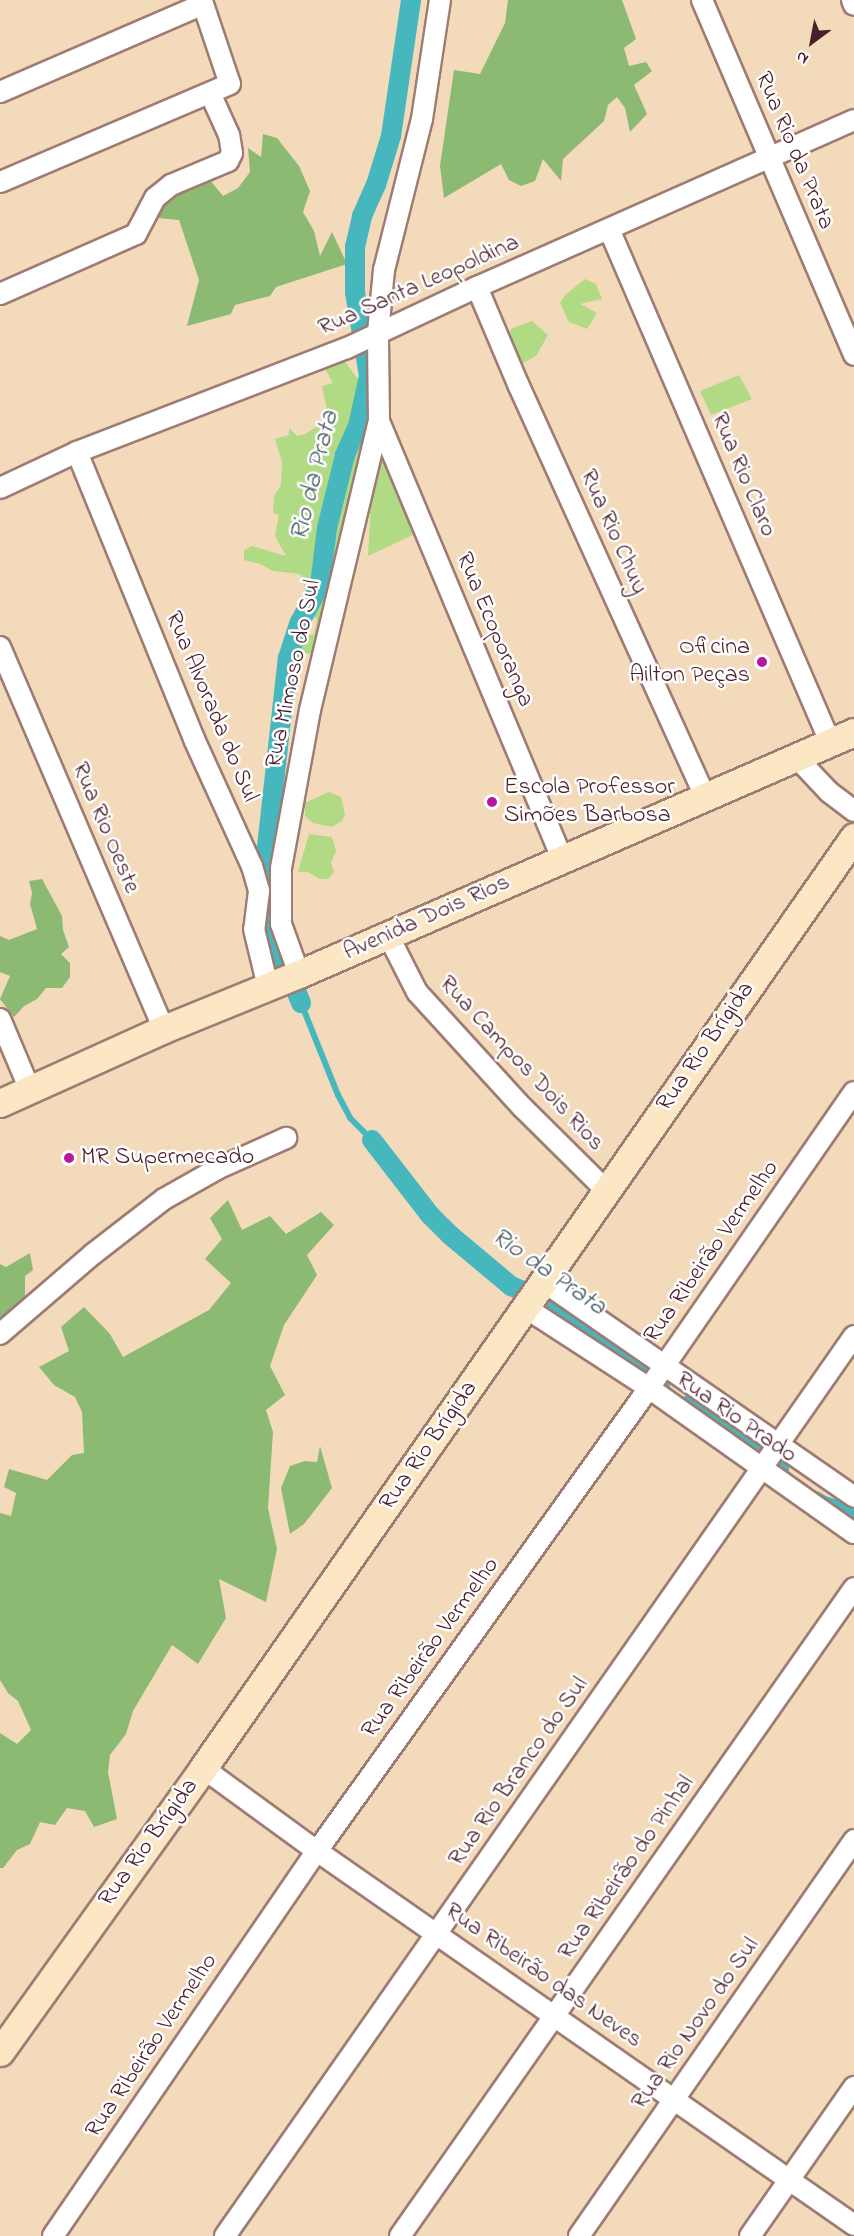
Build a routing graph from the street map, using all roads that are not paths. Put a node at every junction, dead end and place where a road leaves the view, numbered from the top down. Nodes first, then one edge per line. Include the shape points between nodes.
1 (440, 0) edge
2 (702, 0) edge
3 (852, 0) edge
4 (854, 5) edge
5 (0, 92) edge
6 (210, 93) junction
7 (854, 120) edge
8 (769, 158) junction
9 (0, 182) edge
10 (609, 229) junction
11 (477, 287) junction
12 (0, 294) edge
13 (375, 335) junction
14 (854, 355) edge
15 (379, 421) junction
16 (77, 452) junction
17 (0, 488) edge
18 (0, 646) edge
19 (842, 737) edge
20 (796, 757) junction
21 (705, 797) junction
22 (854, 811) edge
23 (854, 837) edge
24 (562, 859) junction
25 (388, 935) junction
26 (299, 974) junction
27 (268, 987) junction
28 (0, 1019) edge
29 (164, 1029) junction
30 (30, 1090) junction
31 (854, 1092) edge
32 (0, 1103) edge
33 (286, 1138) dead end
34 (607, 1191) junction
35 (535, 1295) junction
36 (0, 1334) edge
37 (854, 1336) edge
38 (657, 1376) junction
39 (769, 1456) junction
40 (854, 1497) edge
41 (854, 1533) edge
42 (854, 1588) edge
43 (203, 1768) junction
44 (854, 1840) edge
45 (317, 1851) junction
46 (439, 1934) junction
47 (554, 2016) junction
48 (0, 2052) edge
49 (854, 2087) edge
50 (675, 2099) junction
51 (789, 2179) junction
52 (854, 2225) edge
53 (53, 2236) edge
54 (225, 2236) edge
55 (400, 2236) edge
56 (579, 2236) edge
57 (750, 2236) edge

1 - 13 street via 413,158 387,250
2 - 8 street, Rua Rio da Prata
3 - 4 street
5 - 6 street via 203,4 230,84
6 - 9 street
6 - 12 street via 229,135 232,153 228,161 171,185 155,198 136,234
7 - 8 street, Rua Santa Leopoldina
8 - 10 street, Rua Santa Leopoldina
8 - 14 street, Rua Rio da Prata
10 - 11 street, Rua Santa Leopoldina
10 - 19 street, Rua Rio Claro
11 - 13 street, Rua Santa Leopoldina
11 - 21 street, Rua Rio Chuy
13 - 15 street
13 - 16 street, Rua Santa Leopoldina
15 - 24 street, Rua Ecoporanga
15 - 26 street, Rua Mimoso do Sul via 310,710 281,868 281,924
16 - 17 street, Rua Santa Leopoldina
16 - 27 street, Rua Alvorada do Sul via 194,739 252,866 259,891 255,930
18 - 29 street, Rua Rio Oeste
19 - 20 street, Avenida Dois Rios
20 - 21 street, Avenida Dois Rios
20 - 22 street via 829,792
21 - 24 street, Avenida Dois Rios
23 - 34 street, Rua Rio Brígida
24 - 25 street, Avenida Dois Rios
25 - 26 street, Avenida Dois Rios
25 - 34 street, Rua Campos Dois Rios via 417,992 523,1108
26 - 27 street, Avenida Dois Rios
27 - 29 street, Avenida Dois Rios
28 - 30 street
29 - 30 street, Avenida Dois Rios
30 - 32 street, Avenida Dois Rios
31 - 38 street, Rua Ribeirão Vermelho
33 - 36 street via 217,1169 164,1199
34 - 35 street, Rua Rio Brígida
35 - 38 street, Rua Rio Prado
35 - 38 street, Rua Rio Prado
35 - 43 street, Rua Rio Brígida
37 - 39 street, Rua Rio Branco do Sul
38 - 39 street, Rua Rio Prado
38 - 39 street, Rua Rio Prado
38 - 45 street, Rua Ribeirão Vermelho
39 - 40 street, Rua Rio Prado
39 - 41 street, Rua Rio Prado
39 - 46 street, Rua Rio Branco do Sul
42 - 47 street, Rua Ribeirão do Pinhal
43 - 45 street, Rua Ribeirão das Neves
43 - 48 street, Rua Rio Brígida
44 - 50 street, Rua Rio Novo do Sul
45 - 46 street, Rua Ribeirão das Neves
45 - 53 street, Rua Ribeirão Vermelho
46 - 47 street, Rua Ribeirão das Neves
46 - 54 street, Rua Rio Branco do Sul
47 - 50 street, Rua Ribeirão das Neves
47 - 55 street, Rua Ribeirão do Pinhal
49 - 51 street
50 - 51 street, Rua Ribeirão das Neves
50 - 56 street, Rua Rio Novo do Sul
51 - 52 street, Rua Ribeirão das Neves
51 - 57 street

